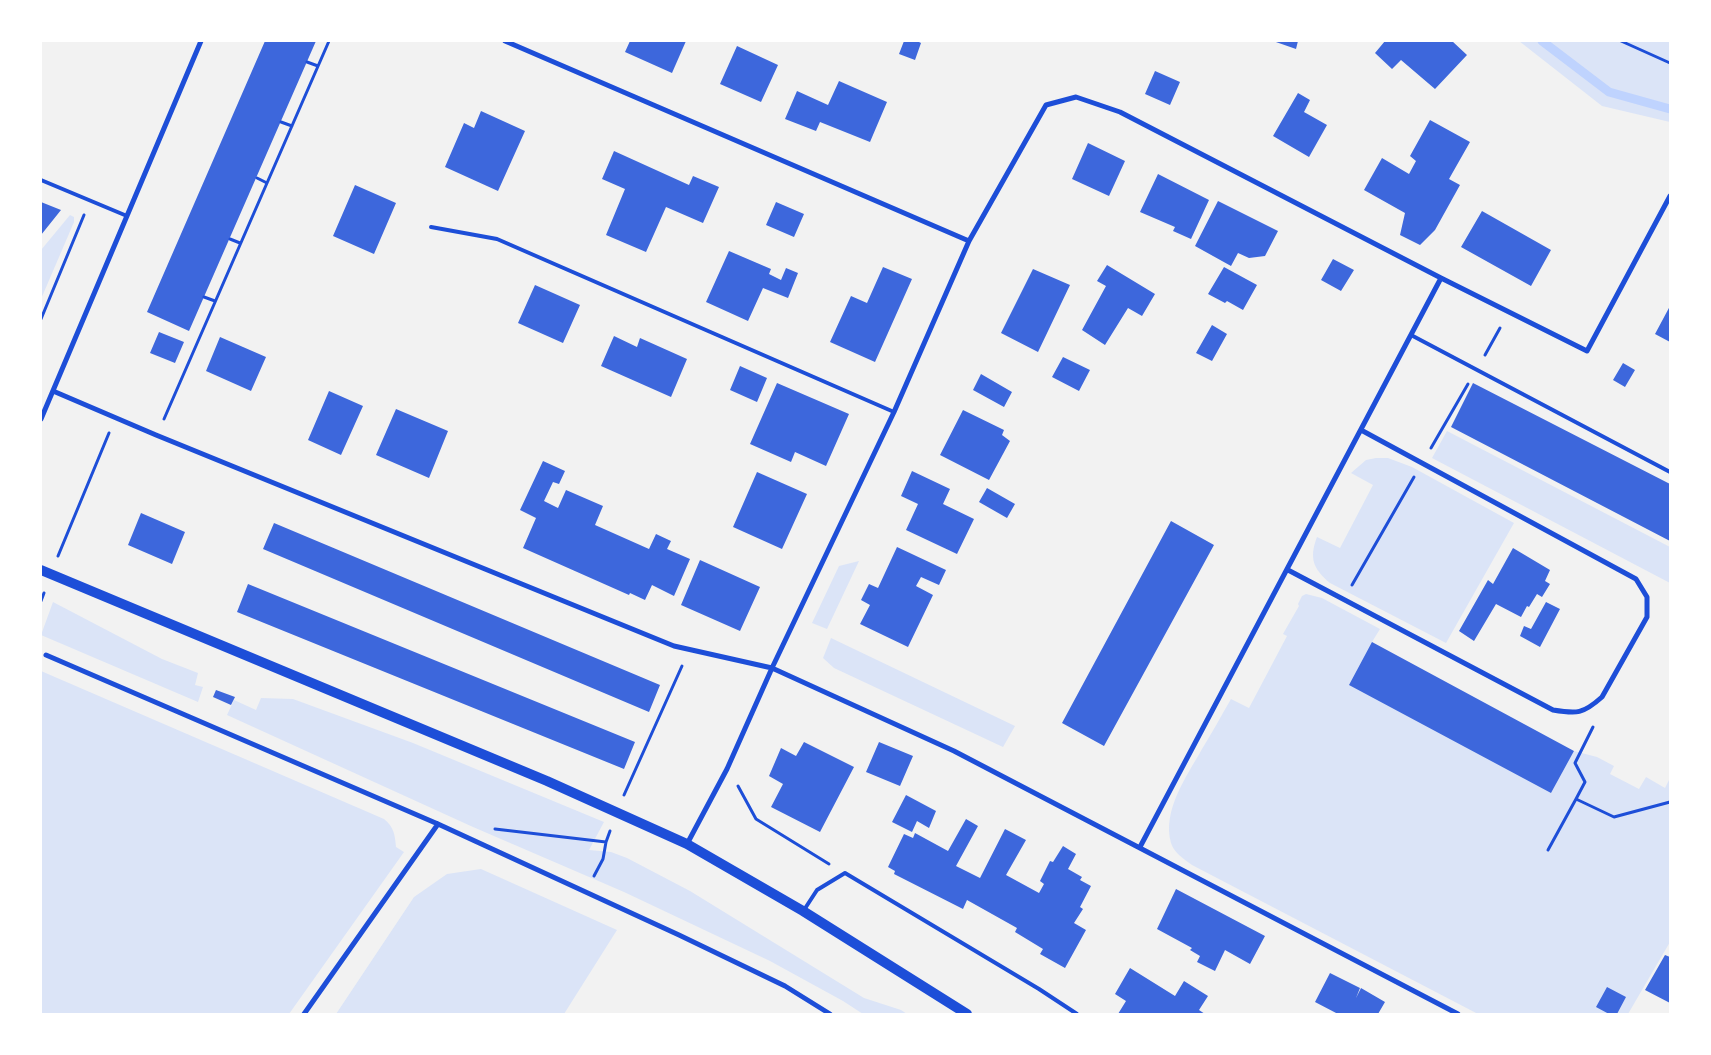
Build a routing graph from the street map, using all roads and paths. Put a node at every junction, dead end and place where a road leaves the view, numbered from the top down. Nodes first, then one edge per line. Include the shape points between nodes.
1 (201, 41) edge
2 (329, 41) edge
3 (505, 41) edge
4 (1621, 41) edge
5 (308, 62) dead end
6 (1670, 63) edge
7 (318, 66) junction
8 (281, 122) dead end
9 (292, 126) junction
10 (256, 178) dead end
11 (41, 180) edge
12 (267, 183) junction
13 (1670, 196) edge
14 (90, 201) junction
15 (127, 216) junction
16 (431, 227) dead end
17 (230, 239) dead end
18 (969, 241) junction
19 (240, 244) junction
20 (1441, 278) junction
21 (204, 297) dead end
22 (215, 301) junction
23 (41, 319) edge
24 (1411, 335) junction
25 (53, 391) junction
26 (894, 412) junction
27 (115, 418) junction
28 (41, 419) edge
29 (1361, 430) junction
30 (156, 435) junction
31 (1670, 472) edge
32 (41, 570) edge
33 (1288, 570) junction
34 (51, 574) junction
35 (41, 601) edge
36 (689, 649) junction
37 (46, 655) dead end
38 (772, 668) junction
39 (1590, 707) junction
40 (726, 769) junction
41 (1576, 799) junction
42 (1670, 802) edge
43 (618, 812) junction
44 (438, 824) junction
45 (606, 842) junction
46 (482, 844) junction
47 (687, 844) junction
48 (1140, 847) junction
49 (1548, 850) dead end
50 (845, 873) junction
51 (593, 878) dead end
52 (804, 911) junction
53 (304, 1014) edge
54 (830, 1014) edge
55 (967, 1014) edge
56 (1077, 1014) edge
57 (1458, 1014) edge

1 - 15 street
2 - 7 path
3 - 18 street
4 - 6 path
5 - 7 path
7 - 9 path
8 - 9 path
9 - 12 path
10 - 12 path
11 - 14 lane
12 - 19 path
13 - 20 street via 1588,351
14 - 15 lane
14 - 23 path
15 - 25 street
16 - 26 lane via 497,239
17 - 19 path
18 - 20 street via 1046,105 1076,97 1120,112
18 - 26 street
19 - 22 path
20 - 24 street
21 - 22 path
22 - 30 path
24 - 29 street
24 - 31 lane
25 - 27 street
25 - 28 street
26 - 38 street
27 - 30 street
27 - 34 path
29 - 33 street
29 - 39 street via 1636,579 1647,598 1647,617 1602,697
30 - 36 street via 674,646
32 - 34 main road
33 - 39 street via 1553,710 1575,713
33 - 48 street
34 - 35 path
34 - 43 main road
36 - 38 street
36 - 43 path
37 - 44 street
38 - 40 street
38 - 48 street via 954,751
39 - 41 path via 1598,717 1575,763 1585,782
40 - 47 street
40 - 50 path via 756,819
41 - 42 path via 1614,818
41 - 49 path
43 - 45 path
43 - 47 main road
44 - 46 street
44 - 53 street
45 - 46 path via 490,829
45 - 51 path via 603,859
46 - 54 street via 679,934 785,986
47 - 52 main road
48 - 57 street
50 - 52 lane via 817,890
50 - 56 lane
52 - 55 main road

